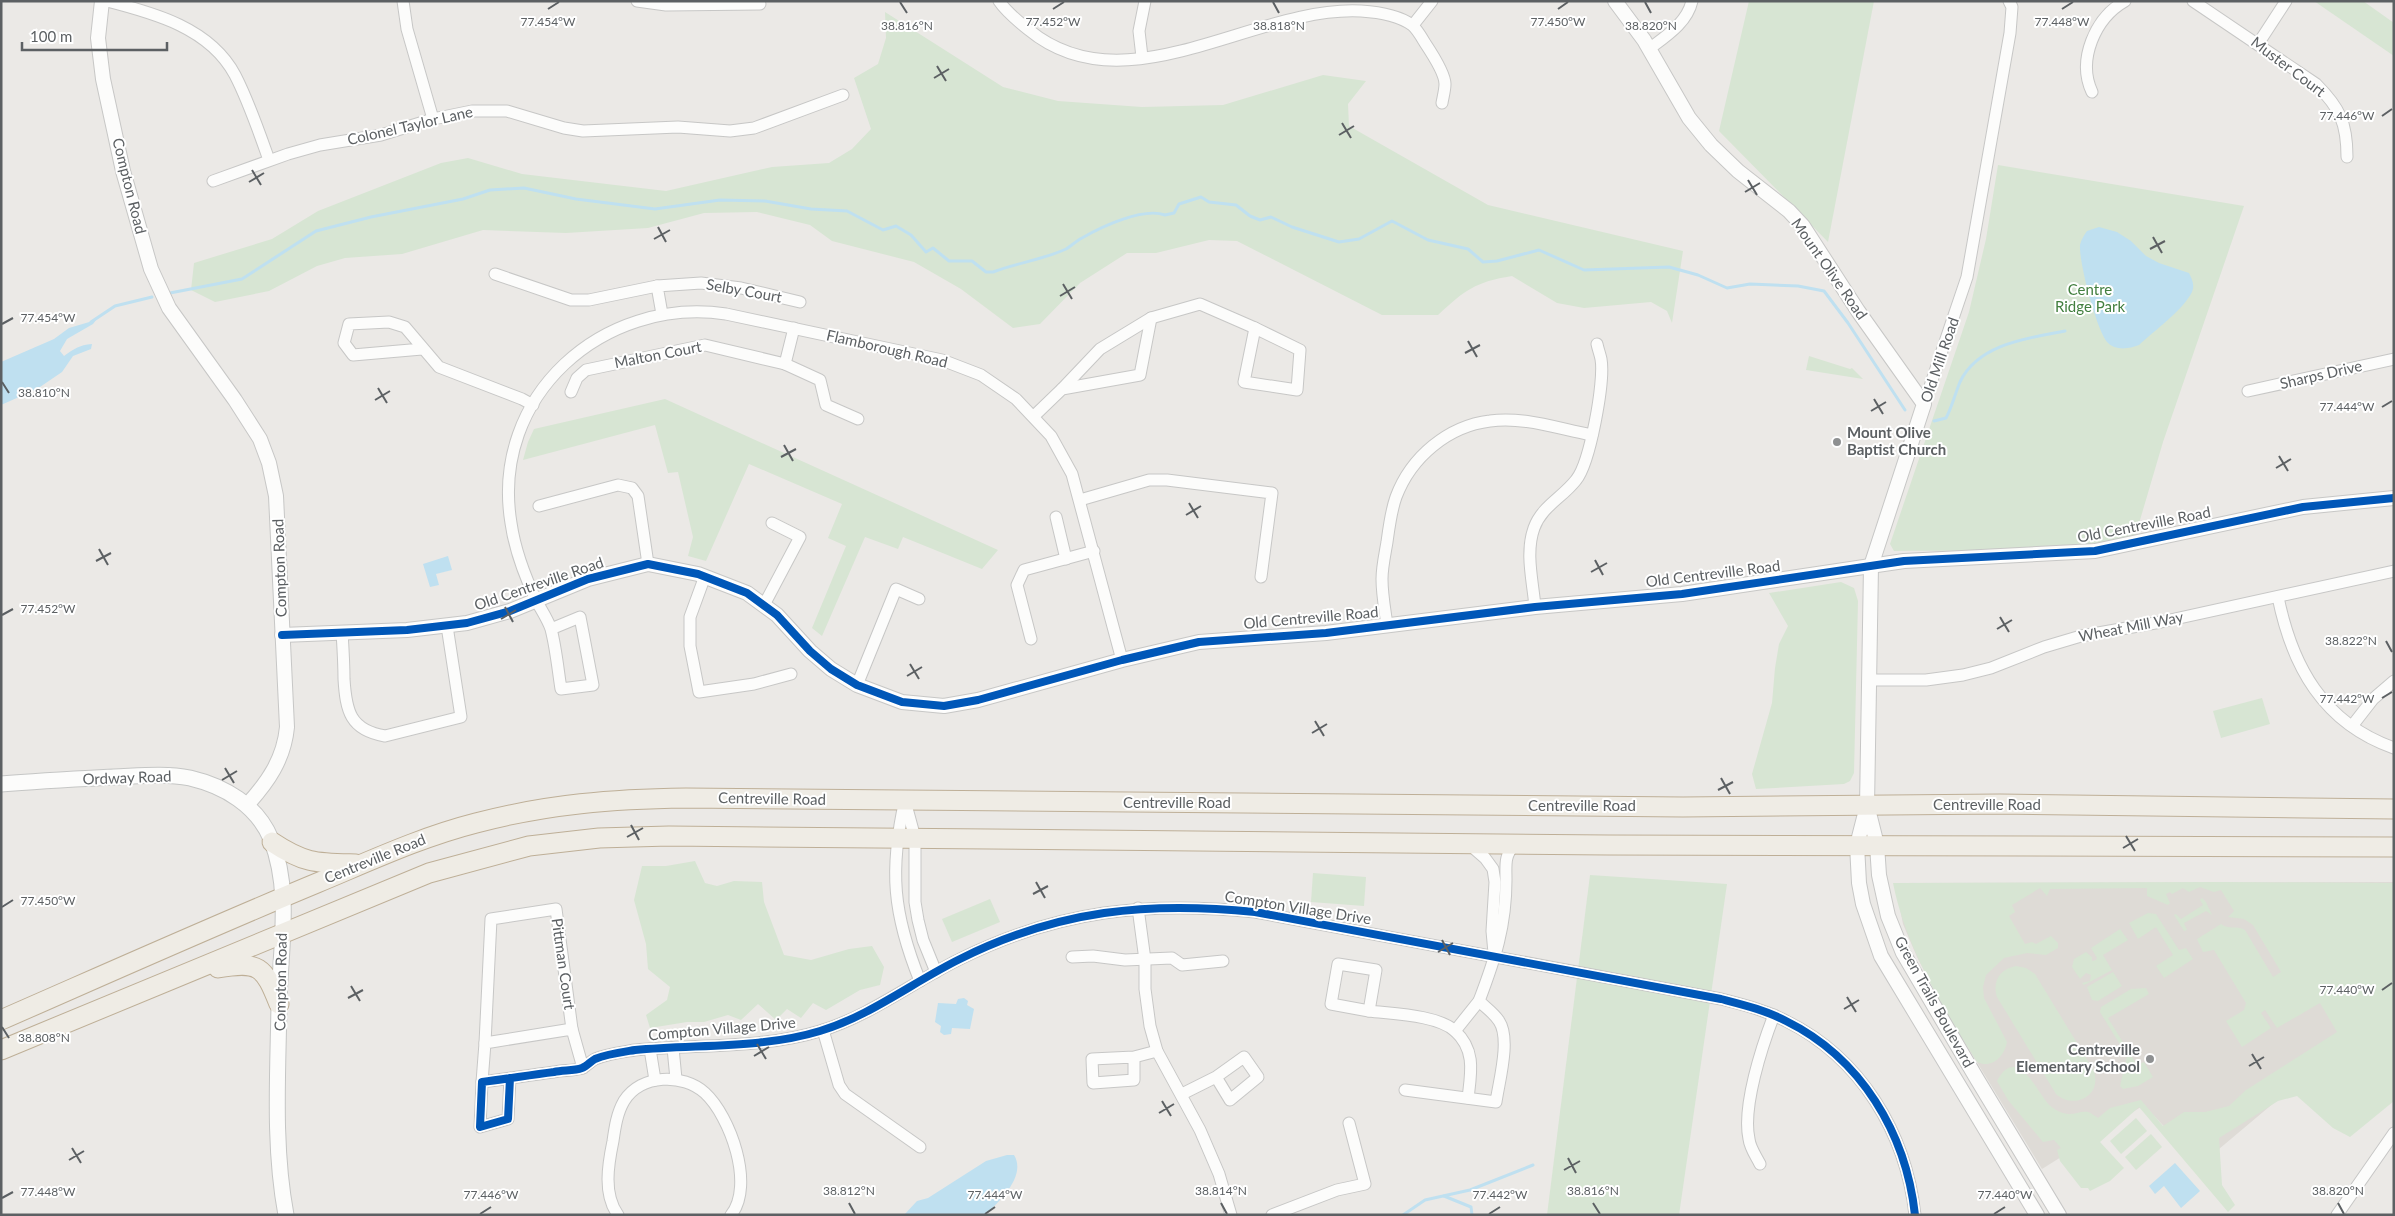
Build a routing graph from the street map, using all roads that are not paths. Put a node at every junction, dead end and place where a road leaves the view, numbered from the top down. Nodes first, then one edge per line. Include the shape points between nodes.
1 (102, 1) edge
2 (106, 1) edge
3 (403, 1) edge
4 (637, 1) edge
5 (999, 1) edge
6 (1145, 1) edge
7 (1432, 1) edge
8 (1615, 1) edge
9 (1692, 1) edge
10 (2010, 1) edge
11 (2125, 1) edge
12 (2193, 1) edge
13 (2286, 1) edge
14 (760, 4) dead end
15 (1413, 25) junction
16 (2258, 44) junction
17 (1649, 49) junction
18 (1142, 57) junction
19 (2092, 92) dead end
20 (843, 95) dead end
21 (1442, 103) dead end
22 (432, 119) junction
23 (2347, 157) dead end
24 (269, 160) junction
25 (214, 181) dead end
26 (495, 274) dead end
27 (657, 286) junction
28 (800, 302) dead end
29 (662, 314) junction
30 (1151, 318) junction
31 (794, 328) junction
32 (1255, 328) junction
33 (1597, 344) dead end
34 (422, 349) junction
35 (2394, 359) edge
36 (785, 364) junction
37 (1062, 389) junction
38 (2248, 391) dead end
39 (571, 392) dead end
40 (1924, 404) junction
41 (532, 405) junction
42 (1034, 416) junction
43 (858, 419) dead end
44 (1592, 435) junction
45 (2394, 498) edge
46 (1080, 500) junction
47 (539, 506) dead end
48 (1056, 517) dead end
49 (772, 523) dead end
50 (1094, 551) junction
51 (1066, 559) junction
52 (648, 564) junction
53 (1871, 566) junction
54 (2394, 571) edge
55 (705, 576) junction
56 (1261, 577) dead end
57 (2278, 597) junction
58 (919, 599) dead end
59 (537, 600) junction
60 (764, 605) junction
61 (1535, 607) junction
62 (1387, 625) junction
63 (447, 626) junction
64 (551, 629) junction
65 (342, 632) junction
66 (282, 635) junction
67 (1031, 639) dead end
68 (1122, 660) junction
69 (791, 674) dead end
70 (1869, 680) junction
71 (2394, 681) edge
72 (857, 685) junction
73 (2352, 726) junction
74 (2394, 748) edge
75 (1, 784) edge
76 (904, 800) junction
77 (247, 805) junction
78 (1867, 806) junction
79 (2394, 809) edge
80 (896, 838) junction
81 (915, 838) junction
82 (272, 842) junction
83 (1468, 843) junction
84 (1515, 844) junction
85 (1857, 845) junction
86 (1877, 845) junction
87 (2394, 847) edge
88 (364, 864) junction
89 (284, 897) junction
90 (1138, 908) junction
91 (282, 934) junction
92 (1494, 956) junction
93 (1072, 957) dead end
94 (1145, 960) junction
95 (1223, 961) dead end
96 (192, 972) junction
97 (936, 972) junction
98 (920, 981) junction
99 (1479, 1001) junction
100 (279, 1004) junction
101 (1370, 1010) junction
102 (1774, 1015) junction
103 (1, 1020) edge
104 (572, 1028) junction
105 (823, 1030) junction
106 (1455, 1031) junction
107 (485, 1043) junction
108 (673, 1048) junction
109 (650, 1049) junction
110 (1, 1050) edge
111 (1157, 1051) junction
112 (1134, 1057) dead end
113 (583, 1068) junction
114 (1216, 1077) dead end
115 (510, 1078) junction
116 (655, 1080) junction
117 (676, 1080) junction
118 (482, 1082) junction
119 (1405, 1090) dead end
120 (1182, 1094) junction
121 (1468, 1098) junction
122 (1349, 1123) dead end
123 (2394, 1133) edge
124 (920, 1146) dead end
125 (1760, 1164) dead end
126 (286, 1215) edge
127 (618, 1215) edge
128 (731, 1215) edge
129 (1231, 1215) edge
130 (1272, 1215) edge
131 (1915, 1215) edge
132 (2037, 1215) edge
133 (2059, 1215) edge
134 (2337, 1215) edge

1 - 66 street, Compton Road via 98,38 104,79 123,171 157,286 188,338 252,426 269,463 278,512
2 - 24 street via 169,20 193,31 214,49 234,74
3 - 22 street via 407,29
4 - 14 street via 666,5
5 - 18 street via 1033,34 1066,53 1103,60
6 - 18 street via 1139,31
7 - 15 street
8 - 17 street, Mount Olive Road
9 - 17 street via 1690,11 1674,29
10 - 40 street, Old Mill Road via 2010,32 1967,277
11 - 19 street via 2112,10 2093,36 2087,62
12 - 16 street, Muster Court
13 - 16 street
15 - 18 street via 1379,12 1321,12 1192,49
15 - 21 street via 1432,53 1445,82
16 - 23 street, Muster Court via 2316,84 2326,95 2347,131
17 - 40 street, Mount Olive Road via 1699,131 1738,171 1803,226
20 - 22 street, Colonel Taylor Lane via 754,128 730,131 678,127 584,131 507,111 487,110
22 - 24 street, Colonel Taylor Lane via 381,135 320,145
24 - 25 street, Colonel Taylor Lane
26 - 27 street, Selby Court via 571,300 589,300
27 - 28 street, Selby Court via 701,283 741,288
27 - 29 street
29 - 31 street, Flamborough Road via 712,312
29 - 41 street, Flamborough Road via 634,321 601,336 570,358
30 - 32 street via 1200,304
30 - 37 street via 1100,350
30 - 37 street via 1140,375
31 - 36 street
31 - 42 street, Flamborough Road via 962,366 998,386
32 - 32 street via 1300,350 1296,390 1244,382
33 - 44 street via 1601,376
34 - 34 street via 405,327 389,322 350,324 344,343 353,355
34 - 41 street via 439,368
35 - 38 street, Sharps Drive
36 - 39 street, Malton Court via 705,345 586,370 577,378
36 - 43 street, Malton Court via 820,380 826,405
37 - 42 street
40 - 53 street, Old Mill Road
41 - 59 street, Flamborough Road via 516,446 510,471 509,497 515,544
42 - 46 street, Flamborough Road via 1062,453
44 - 61 street via 1581,473 1546,508 1533,530 1530,552
44 - 62 street via 1528,423 1490,421 1457,430 1423,454 1406,476 1393,506 1382,572
45 - 53 street, Old Centreville Road via 2304,507 2095,551
46 - 50 street, Flamborough Road
46 - 56 street via 1149,480 1272,493
47 - 52 street via 618,485 632,488 638,496
48 - 51 street
49 - 60 street via 800,537
50 - 51 street
50 - 68 street, Flamborough Road
51 - 67 street via 1024,570 1017,585
52 - 55 street, Old Centreville Road
52 - 59 street, Old Centreville Road via 588,579
53 - 61 street, Old Centreville Road via 1682,594
53 - 70 street, Old Mill Road
54 - 57 street, Wheat Mill Way
55 - 60 street, Old Centreville Road via 732,585
55 - 69 street via 690,617 690,646 699,692 754,684
57 - 70 street, Wheat Mill Way via 2081,636 1962,675 1926,680
57 - 73 street via 2287,638 2304,674 2327,705
58 - 72 street via 896,589
59 - 63 street, Old Centreville Road via 492,616
59 - 64 street, Flamborough Road
60 - 72 street, Old Centreville Road via 817,657
61 - 62 street, Old Centreville Road
62 - 68 street, Old Centreville Road via 1296,636 1199,642
63 - 65 street, Old Centreville Road
63 - 65 street via 461,717 385,736 361,728 352,719 346,704
64 - 64 street, Flamborough Road via 580,617 593,685 561,689
65 - 66 street, Old Centreville Road
66 - 77 street, Compton Road via 288,715 286,734 276,768
68 - 72 street, Old Centreville Road via 978,700 944,706 902,702
70 - 78 street, Old Mill Road
71 - 73 street via 2373,699
73 - 74 street
75 - 77 main road, Ordway Road via 177,776 220,788
76 - 78 highway, Centreville Road
76 - 80 street
76 - 81 street
76 - 88 highway, Centreville Road via 686,798 580,802 456,828
77 - 82 main road, Compton Road
78 - 79 highway, Centreville Road
78 - 85 street, Green Trails Boulevard
78 - 86 street, Green Trails Boulevard
80 - 81 highway
80 - 91 highway via 617,837 529,846 429,873
80 - 98 street via 899,922
81 - 83 highway
81 - 97 street via 915,902 923,940
82 - 88 highway via 312,863
82 - 89 main road, Compton Road
83 - 84 highway
83 - 92 street via 1485,858 1495,882
84 - 85 highway
84 - 92 street via 1506,855 1502,933
85 - 86 highway
85 - 132 street, Green Trails Boulevard via 1863,904 1881,956
86 - 87 highway
86 - 133 street, Green Trails Boulevard via 1879,875 1888,916 1903,953
88 - 89 highway, Centreville Road
89 - 91 main road, Compton Road
89 - 103 highway, Centreville Road
90 - 92 street, Compton Village Drive via 1205,907 1255,912
90 - 94 street
90 - 97 street, Compton Village Drive via 1045,924 979,949
91 - 96 highway
91 - 100 main road, Compton Road
92 - 99 street
92 - 102 street, Compton Village Drive via 1721,999
93 - 94 street
94 - 95 street via 1172,958 1182,965
94 - 111 street via 1145,989
96 - 100 highway via 250,965 269,980
96 - 110 highway
97 - 98 street, Compton Village Drive
98 - 105 street, Compton Village Drive via 857,1016
99 - 106 street
99 - 121 street via 1498,1020 1504,1043 1496,1102
100 - 126 main road, Compton Road via 278,1131
101 - 101 street via 1331,1004 1338,964 1376,970
101 - 106 street via 1445,1024
102 - 125 street via 1755,1076 1749,1109 1749,1141
102 - 131 street, Compton Village Drive via 1798,1027 1838,1057 1877,1103 1904,1158
104 - 107 street, Pittman Court
104 - 107 street, Pittman Court via 556,909 491,919
104 - 113 street, Pittman Court
105 - 108 street, Compton Village Drive via 790,1038
105 - 124 street via 839,1085 845,1094
106 - 121 street via 1466,1043 1472,1066
107 - 118 street, Pittman Court
108 - 109 street, Compton Village Drive
108 - 117 street
109 - 113 street, Compton Village Drive via 595,1059
109 - 116 street
111 - 112 street
111 - 120 street
113 - 115 street, Compton Village Drive
114 - 120 street
115 - 118 street, Compton Village Drive
115 - 118 street, Pittman Court via 508,1119 480,1127
116 - 117 street
116 - 127 street via 625,1099 617,1117 608,1184 613,1208
117 - 128 street via 691,1083 720,1109 736,1149 742,1182
119 - 121 street
120 - 129 street via 1216,1167
122 - 130 street via 1365,1184 1337,1190
123 - 134 street

